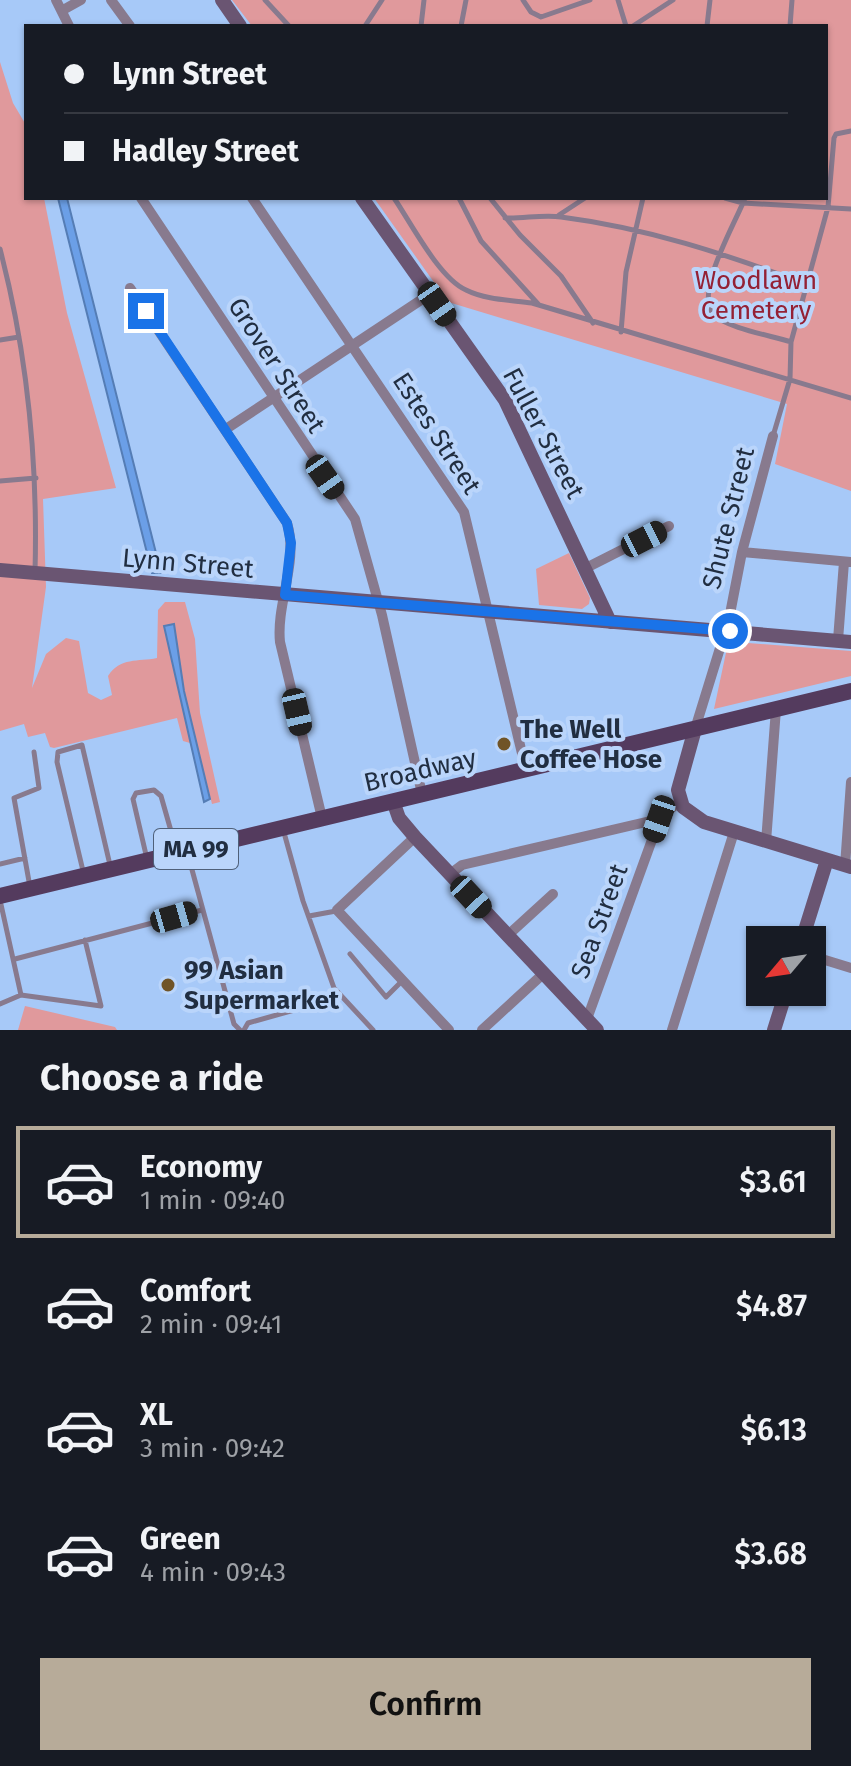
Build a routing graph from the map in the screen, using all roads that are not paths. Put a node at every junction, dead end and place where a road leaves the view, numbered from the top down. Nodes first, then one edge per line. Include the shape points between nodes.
1 (56, 0) edge
2 (81, 0) edge
3 (111, 0) edge
4 (222, 0) edge
5 (265, 0) edge
6 (382, 0) edge
7 (424, 0) edge
8 (466, 0) edge
9 (523, 0) edge
10 (590, 0) edge
11 (618, 0) edge
12 (673, 0) edge
13 (710, 0) edge
14 (792, 0) edge
15 (63, 10) junction
16 (68, 24) edge
17 (129, 24) edge
18 (239, 24) edge
19 (287, 24) edge
20 (366, 24) edge
21 (421, 24) edge
22 (461, 24) edge
23 (625, 24) edge
24 (636, 24) edge
25 (707, 24) edge
26 (790, 24) edge
27 (851, 131) edge
28 (142, 200) edge
29 (253, 200) edge
30 (363, 200) edge
31 (395, 200) edge
32 (460, 200) edge
33 (492, 200) edge
34 (583, 200) edge
35 (642, 200) edge
36 (744, 200) edge
37 (828, 207) junction
38 (851, 209) edge
39 (556, 216) junction
40 (505, 218) junction
41 (635, 228) junction
42 (0, 249) edge
43 (721, 252) junction
44 (806, 284) junction
45 (130, 288) dead end
46 (430, 294) junction
47 (539, 306) junction
48 (594, 324) junction
49 (621, 332) junction
50 (19, 337) junction
51 (0, 340) edge
52 (791, 342) junction
53 (353, 346) junction
54 (790, 379) junction
55 (273, 398) junction
56 (851, 398) edge
57 (226, 429) junction
58 (773, 436) joint
59 (36, 478) junction
60 (0, 481) edge
61 (669, 526) dead end
62 (742, 552) junction
63 (847, 562) edge
64 (586, 568) junction
65 (0, 570) edge
66 (34, 573) junction
67 (285, 595) junction
68 (377, 602) junction
69 (489, 611) junction
70 (610, 622) junction
71 (723, 631) junction
72 (844, 641) edge
73 (851, 691) edge
74 (776, 709) junction
75 (695, 729) junction
76 (34, 752) dead end
77 (526, 770) junction
78 (851, 782) edge
79 (422, 794) junction
80 (393, 801) junction
81 (680, 802) junction
82 (322, 818) junction
83 (659, 819) junction
84 (283, 828) junction
85 (734, 832) junction
86 (415, 837) junction
87 (766, 842) junction
88 (182, 852) junction
89 (25, 858) junction
90 (147, 860) junction
91 (827, 860) junction
92 (0, 864) edge
93 (848, 866) edge
94 (111, 869) junction
95 (450, 874) junction
96 (84, 876) junction
97 (30, 888) junction
98 (553, 894) dead end
99 (0, 898) edge
100 (202, 910) junction
101 (337, 910) junction
102 (309, 916) junction
103 (806, 926) edge
104 (507, 936) junction
105 (85, 940) junction
106 (350, 954) dead end
107 (15, 959) junction
108 (826, 960) edge
109 (851, 968) edge
110 (543, 974) junction
111 (401, 982) junction
112 (21, 995) junction
113 (341, 997) junction
114 (0, 1004) edge
115 (782, 1006) edge
116 (592, 1024) edge
117 (242, 1030) edge
118 (373, 1030) edge
119 (449, 1030) edge
120 (482, 1030) edge
121 (672, 1030) edge
122 (774, 1030) edge

1 - 15 street
2 - 15 street
3 - 17 street
4 - 18 main road
5 - 19 lane
6 - 20 lane
7 - 21 lane
8 - 22 lane
9 - 10 lane via 541,17
11 - 23 lane
12 - 24 lane
13 - 25 lane
14 - 26 lane
15 - 16 street
27 - 37 lane via 834,138
28 - 55 street, Grover Street
29 - 53 street, Estes Street
30 - 46 main road, Fuller Street
31 - 47 lane via 463,289
32 - 47 lane via 481,241
33 - 40 lane
34 - 39 lane
35 - 41 lane
36 - 37 lane
36 - 43 lane
37 - 38 lane
37 - 44 lane
39 - 40 lane
39 - 41 lane
40 - 48 lane via 561,276
41 - 43 lane
41 - 49 lane
42 - 50 lane
43 - 44 lane
43 - 52 lane via 707,295 715,316
44 - 52 lane
45 - 57 street
46 - 53 street
46 - 64 main road, Fuller Street via 505,400
47 - 48 lane
48 - 49 lane
49 - 54 lane
50 - 51 lane
50 - 59 lane
52 - 54 lane
53 - 55 street
53 - 69 street, Estes Street via 464,512
54 - 56 lane
54 - 58 lane
55 - 57 street
55 - 68 street, Grover Street via 355,519
57 - 67 street via 287,523 291,543
58 - 62 street, Shute Street
59 - 60 lane
59 - 66 lane
61 - 64 street
62 - 63 street
62 - 71 street, Shute Street
63 - 72 street
64 - 70 main road, Fuller Street
65 - 66 main road, Lynn Street
66 - 67 main road, Lynn Street
67 - 68 main road, Lynn Street
67 - 82 street via 280,642
68 - 69 main road, Lynn Street
68 - 79 street, Grover Street
69 - 70 main road, Lynn Street
69 - 77 street, Estes Street
70 - 71 main road, Lynn Street
71 - 72 main road, Lynn Street
71 - 75 street, Shute Street
73 - 74 main road, Broadway / MA 99
74 - 75 main road, Broadway / MA 99
74 - 87 street
75 - 77 main road, Broadway / MA 99
75 - 81 main road, Shute Street via 678,787
76 - 89 lane via 39,788 14,798
77 - 79 main road, Broadway / MA 99
78 - 93 street
79 - 80 main road, Broadway / MA 99
80 - 82 main road, Broadway / MA 99
80 - 86 main road
81 - 83 street
81 - 85 main road via 699,819
82 - 84 main road, Broadway / MA 99
83 - 95 street via 462,865
83 - 116 street, Sea Street
84 - 88 main road, Broadway / MA 99
84 - 102 lane
85 - 87 main road
85 - 121 street
86 - 95 main road
86 - 101 street
87 - 91 main road
88 - 90 main road, Broadway / MA 99
88 - 90 lane via 161,796 146,790 133,799
88 - 100 lane
89 - 92 lane
89 - 97 lane
90 - 94 main road, Broadway / MA 99
91 - 93 main road
91 - 103 main road
94 - 96 main road, Broadway / MA 99
94 - 96 lane via 82,745 58,752 57,762
95 - 104 main road
96 - 97 main road, Broadway / MA 99
97 - 99 main road, Broadway / MA 99
98 - 104 street
99 - 107 lane
100 - 105 lane
100 - 117 lane via 234,1024
101 - 102 lane
101 - 111 street
102 - 113 lane
104 - 110 main road
105 - 107 lane
105 - 112 lane via 101,1006
106 - 111 lane via 386,997
107 - 112 lane
108 - 109 street
110 - 116 main road
110 - 120 street
111 - 119 street
112 - 114 lane
113 - 117 lane via 248,1023
113 - 118 lane
115 - 122 main road

